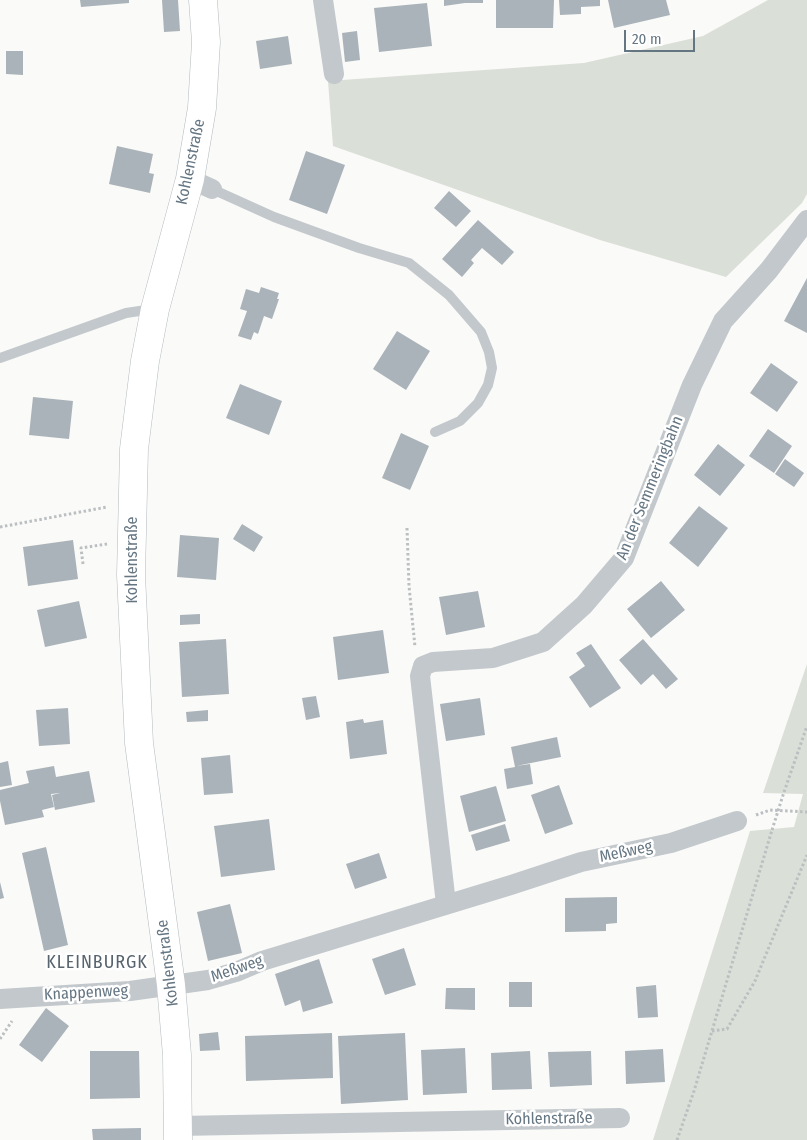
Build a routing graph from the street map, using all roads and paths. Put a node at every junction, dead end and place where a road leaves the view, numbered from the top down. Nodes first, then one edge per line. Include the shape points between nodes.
1 (203, 0) edge
2 (323, 0) edge
3 (334, 74) dead end
4 (201, 184) junction
5 (807, 220) edge
6 (155, 309) junction
7 (0, 358) edge
8 (435, 432) dead end
9 (133, 506) junction
10 (0, 528) edge
11 (407, 528) dead end
12 (108, 544) dead end
13 (83, 564) dead end
14 (423, 666) junction
15 (807, 726) edge
16 (807, 812) edge
17 (737, 821) joint
18 (807, 854) edge
19 (446, 904) junction
20 (171, 984) junction
21 (0, 999) edge
22 (712, 1031) junction
23 (620, 1118) dead end
24 (178, 1133) edge
25 (677, 1140) edge

1 - 4 street, Kohlenstraße via 206,42
2 - 3 street
4 - 6 street, Kohlenstraße
4 - 8 lane via 274,216 360,248 409,262 449,295 481,332 492,368 488,385 478,403 460,421
5 - 14 street, An der Semmeringbahn via 769,270 723,321 692,385 647,504 619,565 584,605 543,642 493,658 433,662
6 - 7 lane via 126,313
6 - 9 street, Kohlenstraße via 134,449
9 - 10 path via 114,505
9 - 20 street, Kohlenstraße via 132,574 139,744
11 - 14 path via 415,650
12 - 13 path via 81,548
14 - 19 street via 420,676
15 - 22 path, bridge
16 - 17 path via 770,810
17 - 19 street, Meßweg via 671,843 581,862
18 - 22 path via 755,982 728,1030
19 - 20 street, Meßweg via 262,960 236,972 208,980
20 - 21 street, Knappenweg via 130,991
20 - 24 street, Kohlenstraße via 178,1055
22 - 25 path
23 - 24 street, Kohlenstraße

